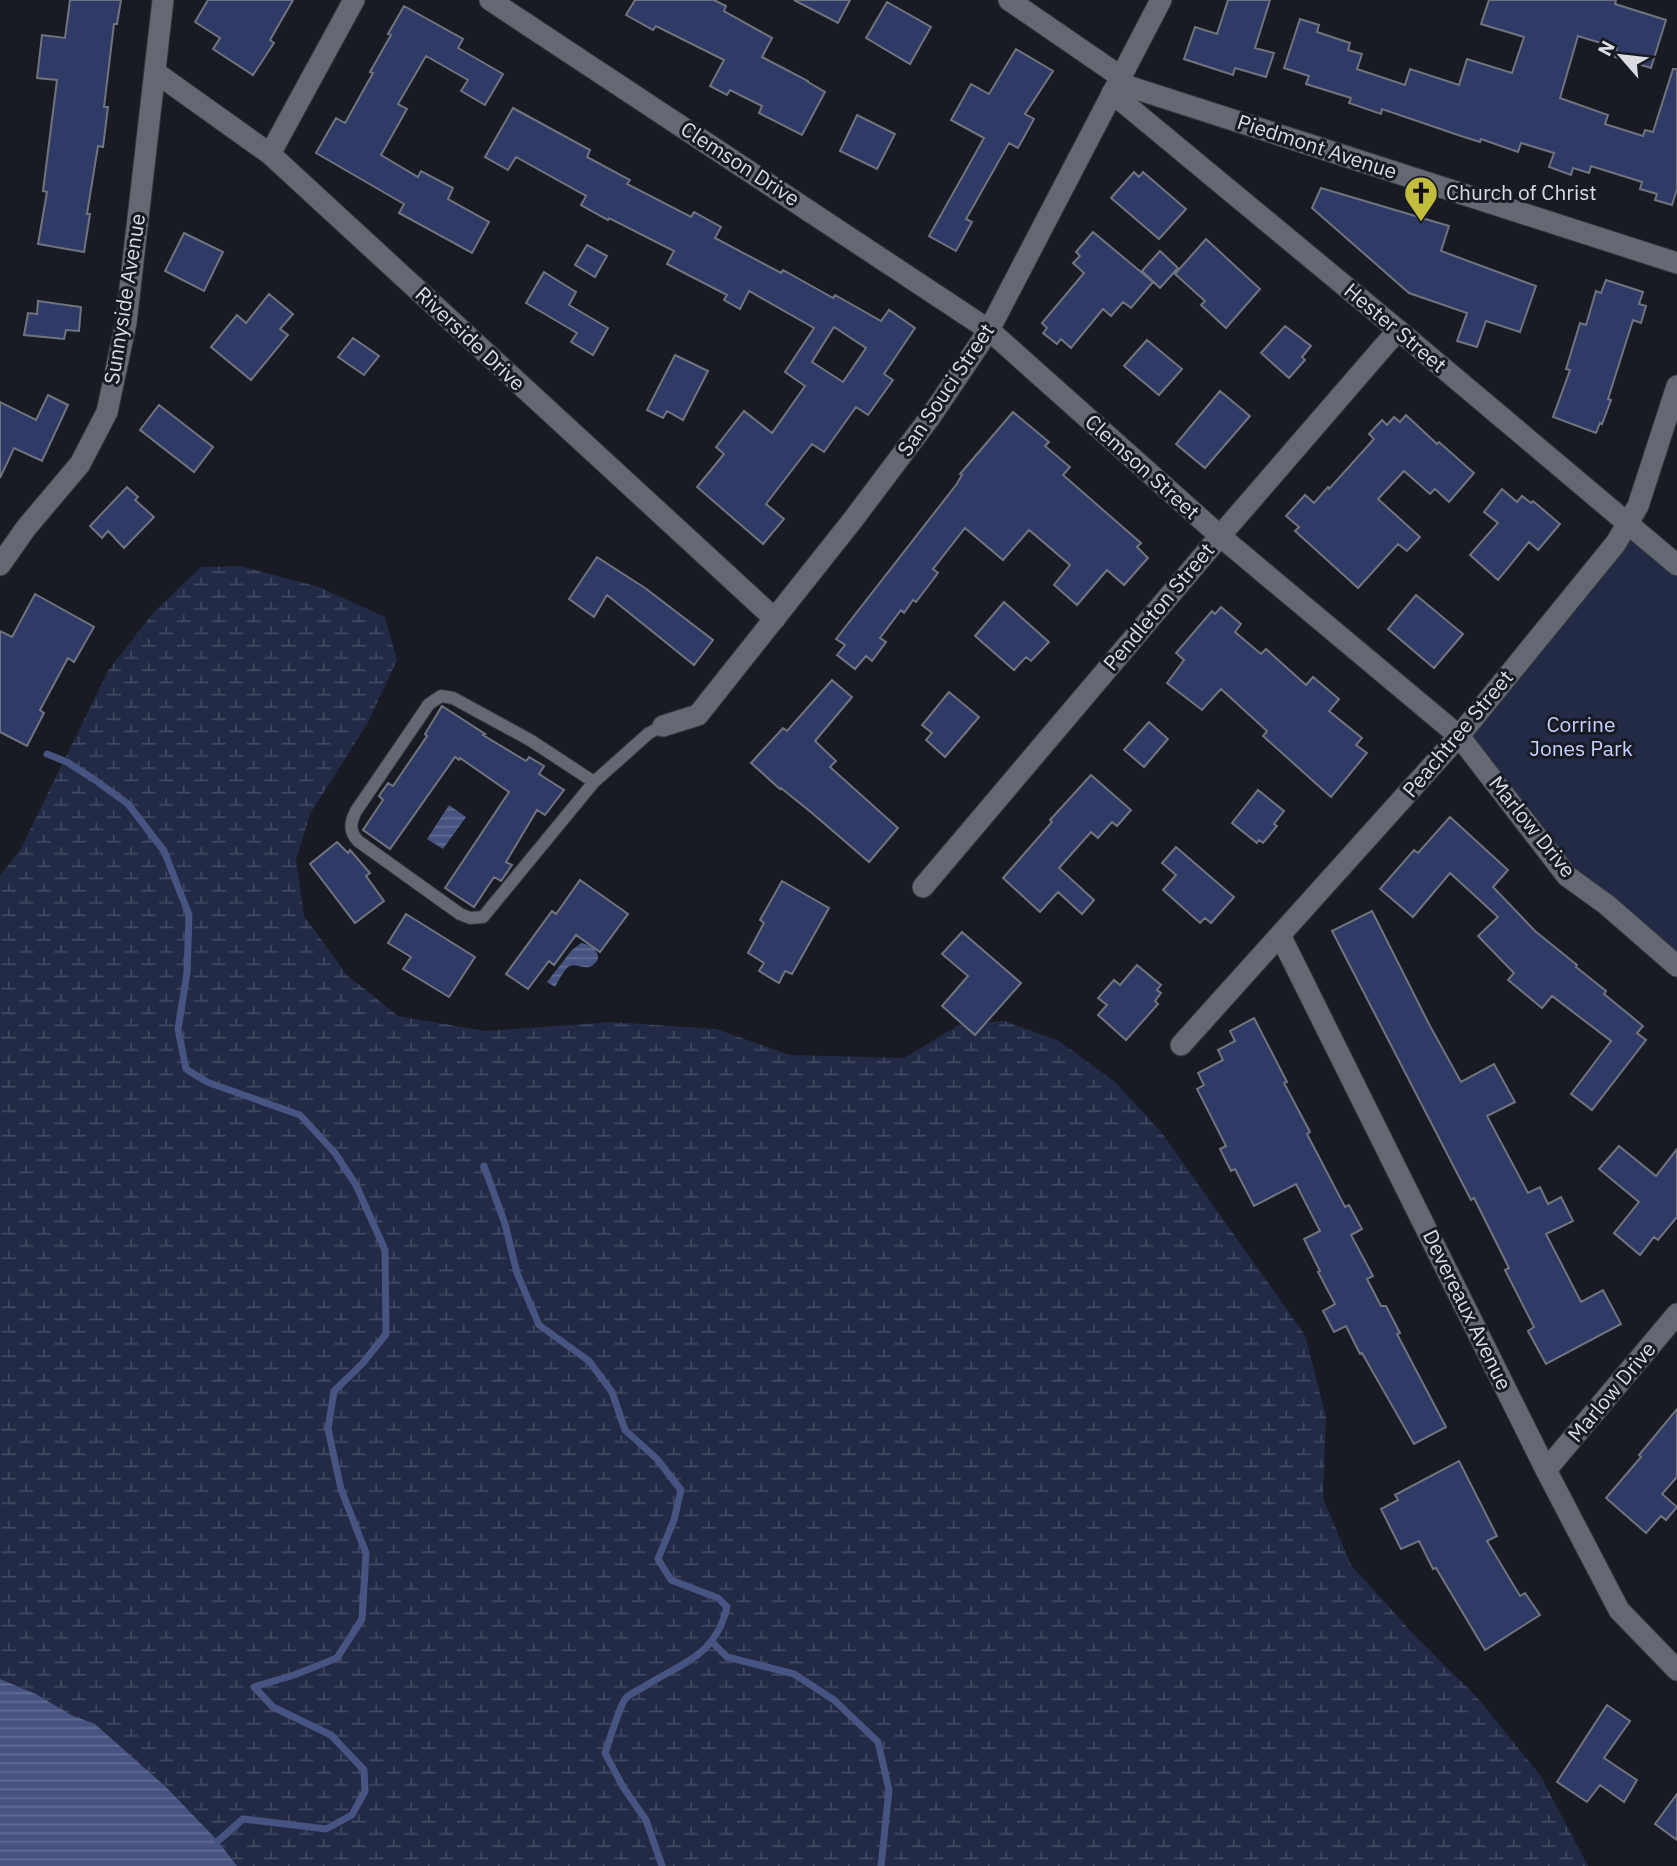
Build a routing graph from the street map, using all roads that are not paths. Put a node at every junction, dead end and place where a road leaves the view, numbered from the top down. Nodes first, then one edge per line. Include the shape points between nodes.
1 (163, 0) edge
2 (354, 0) edge
3 (491, 0) edge
4 (1009, 0) edge
5 (1161, 0) edge
6 (155, 72) junction
7 (1117, 84) junction
8 (270, 154) junction
9 (1677, 263) edge
10 (989, 330) junction
11 (1398, 330) junction
12 (1677, 386) edge
13 (1627, 524) junction
14 (1220, 536) junction
15 (0, 565) edge
16 (1677, 565) edge
17 (775, 619) junction
18 (663, 726) joint
19 (1459, 736) junction
20 (594, 782) junction
21 (923, 887) dead end
22 (1280, 935) junction
23 (1677, 966) edge
24 (1181, 1045) dead end
25 (1677, 1314) edge
26 (1546, 1470) junction
27 (1677, 1670) edge

1 - 6 street, Sunnyside Avenue
2 - 8 street
3 - 10 street, Clemson Drive
4 - 7 street, Hester Street
5 - 7 street, San Souci Street
6 - 8 street, Riverside Drive
6 - 15 street, Sunnyside Avenue via 126,323 107,412 80,464
7 - 9 street, Piedmont Avenue
7 - 10 street, San Souci Street
7 - 11 street, Hester Street
8 - 17 street, Riverside Drive
10 - 14 street, Clemson Street
10 - 17 street, San Souci Street via 931,416
11 - 13 street, Hester Street
11 - 14 street, Pendleton Street
12 - 13 street, Peachtree Street via 1638,506
13 - 16 street, Hester Street
13 - 19 street, Peachtree Street
14 - 19 street, Clemson Street
14 - 21 street, Pendleton Street
17 - 18 street, San Souci Street via 698,715
18 - 20 lane
19 - 22 street, Peachtree Street
19 - 23 street, Marlow Drive via 1567,876
20 - 20 lane via 530,740 453,698 441,696 429,704 356,811 352,833 460,914 483,917
22 - 24 street, Peachtree Street
22 - 26 street, Devereaux Avenue
25 - 26 street, Marlow Drive
26 - 27 street, Devereaux Avenue via 1619,1610

